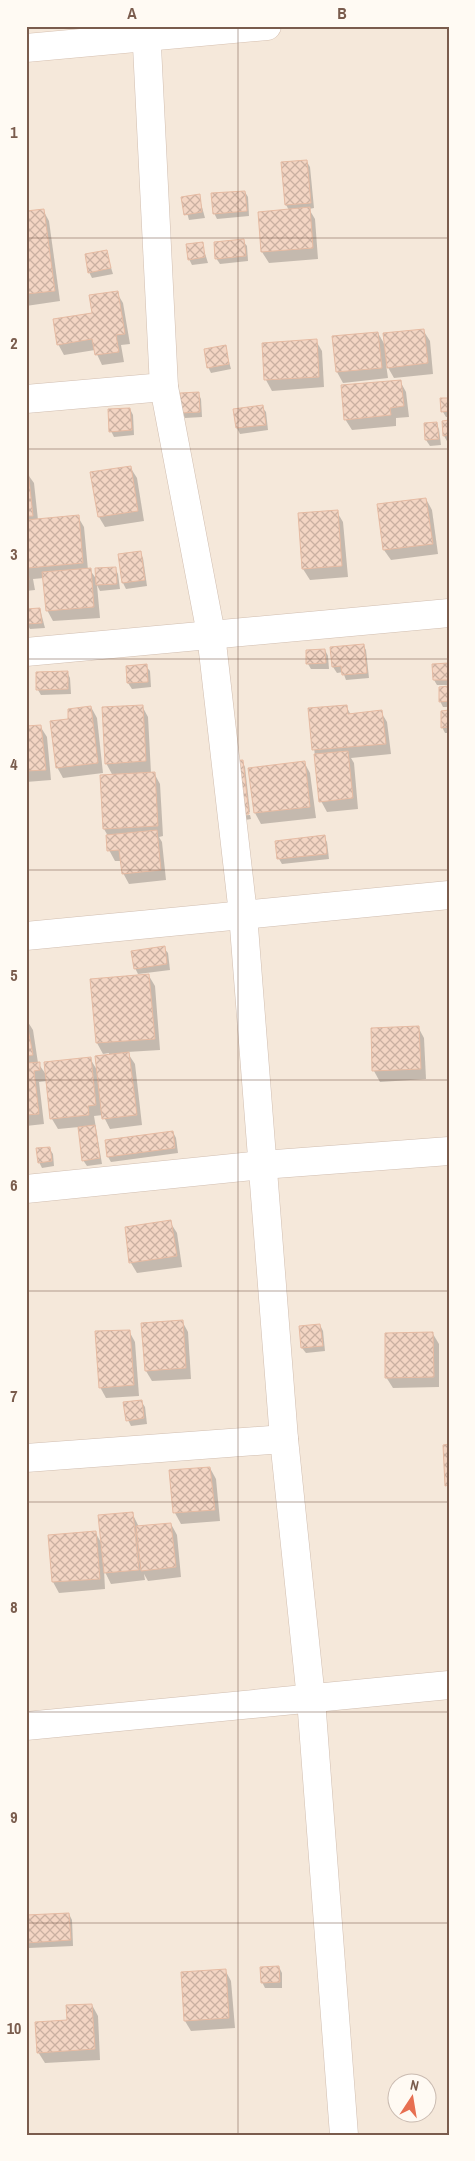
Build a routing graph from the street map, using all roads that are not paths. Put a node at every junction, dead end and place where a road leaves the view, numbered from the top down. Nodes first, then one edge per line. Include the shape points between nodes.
1 (267, 26) edge
2 (147, 32) edge
3 (26, 48) edge
4 (164, 387) junction
5 (26, 399) edge
6 (449, 613) edge
7 (210, 634) junction
8 (26, 652) edge
9 (449, 895) edge
10 (243, 914) junction
11 (26, 936) edge
12 (449, 1151) edge
13 (262, 1165) junction
14 (26, 1189) edge
15 (284, 1439) junction
16 (26, 1458) edge
17 (449, 1684) edge
18 (311, 1699) junction
19 (26, 1726) edge
20 (344, 2135) edge

1 - 2 street
2 - 3 street
2 - 4 street
4 - 5 street
4 - 7 street
6 - 7 street
7 - 8 street
7 - 10 street
9 - 10 street
10 - 11 street
10 - 13 street
12 - 13 street
13 - 14 street
13 - 15 street
15 - 16 street
15 - 18 street
17 - 18 street
18 - 19 street
18 - 20 street

